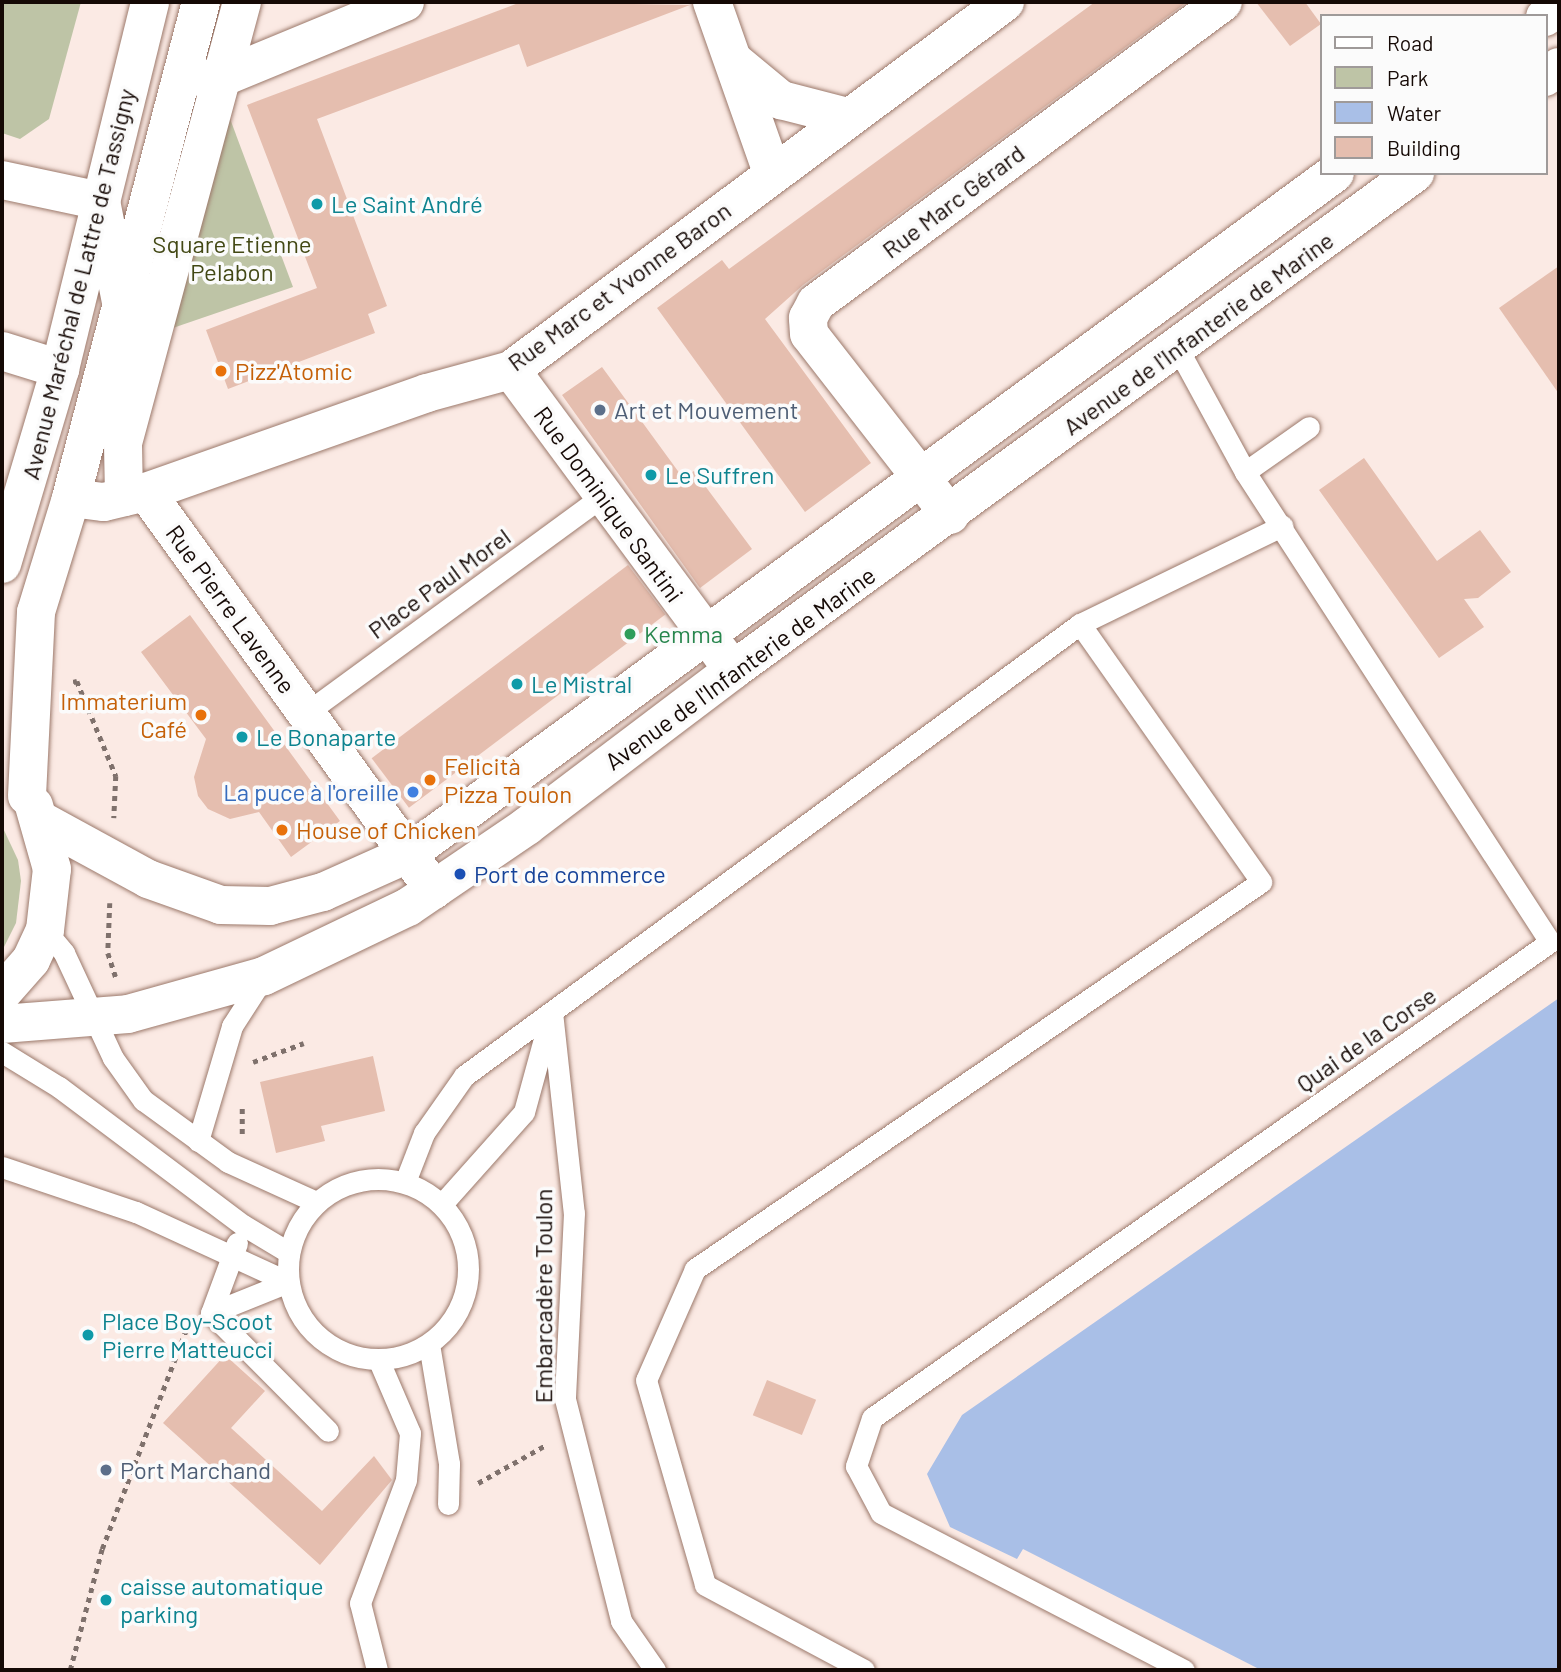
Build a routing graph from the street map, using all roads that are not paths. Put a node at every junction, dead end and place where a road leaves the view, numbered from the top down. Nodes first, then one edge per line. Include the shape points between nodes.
1 (150, 2) edge
2 (201, 2) edge
3 (242, 2) edge
4 (405, 2) edge
5 (712, 2) edge
6 (1005, 2) edge
7 (1223, 2) edge
8 (734, 61) junction
9 (221, 78) junction
10 (178, 81) junction
11 (847, 117) junction
12 (772, 172) junction
13 (1332, 175) edge
14 (1412, 175) edge
15 (2, 180) edge
16 (101, 201) junction
17 (121, 302) junction
18 (1178, 349) junction
19 (2, 351) edge
20 (61, 369) junction
21 (511, 370) junction
22 (49, 412) junction
23 (1309, 427) dead end
24 (1245, 472) junction
25 (920, 478) junction
26 (135, 495) junction
27 (603, 496) junction
28 (2, 497) edge
29 (71, 498) junction
30 (950, 515) junction
31 (1282, 526) junction
32 (2, 564) edge
33 (1080, 624) junction
34 (705, 634) junction
35 (733, 670) junction
36 (306, 713) junction
37 (23, 795) edge
38 (408, 854) junction
39 (435, 890) junction
40 (45, 930) junction
41 (264, 976) junction
42 (2, 993) edge
43 (552, 1012) junction
44 (92, 1018) junction
45 (2, 1024) edge
46 (2, 1052) edge
47 (198, 1141) junction
48 (2, 1167) edge
49 (405, 1182) junction
50 (316, 1202) junction
51 (442, 1204) junction
52 (243, 1225) junction
53 (288, 1252) junction
54 (232, 1255) junction
55 (288, 1282) junction
56 (211, 1313) junction
57 (429, 1344) junction
58 (379, 1361) junction
59 (328, 1431) dead end
60 (448, 1504) road end
61 (377, 1670) edge
62 (655, 1670) edge
63 (864, 1670) edge
64 (1184, 1670) edge

1 - 16 main road, Avenue Maréchal de Lattre de Tassigny
2 - 10 main road, Avenue Maréchal de Lattre de Tassigny
3 - 9 main road
4 - 9 main road
5 - 8 main road
6 - 11 main road, Rue Marc et Yvonne Baron
7 - 25 main road, Rue Marc Gérard via 816,303 808,318 809,334
8 - 11 main road via 781,100
8 - 12 main road
9 - 10 main road
9 - 26 main road via 123,443
10 - 17 main road, Avenue Maréchal de Lattre de Tassigny
11 - 12 main road, Rue Marc et Yvonne Baron
12 - 21 main road, Rue Marc et Yvonne Baron
13 - 25 main road, Avenue de l'Infanterie de Marine
14 - 18 main road, Avenue de l'Infanterie de Marine
15 - 16 main road
16 - 17 main road
16 - 20 main road, Avenue Maréchal de Lattre de Tassigny
17 - 29 main road, Avenue Maréchal de Lattre de Tassigny
18 - 24 lane, Quai de la Corse
18 - 30 main road, Avenue de l'Infanterie de Marine
19 - 20 main road
20 - 22 main road, Avenue Maréchal de Lattre de Tassigny
21 - 26 main road, Rue Marc et Yvonne Baron via 427,393
21 - 27 main road, Rue Dominique Santini
22 - 28 lane
22 - 32 main road, Avenue Maréchal de Lattre de Tassigny
23 - 24 lane
24 - 31 lane, Quai de la Corse
25 - 30 main road
25 - 34 main road, Avenue de l'Infanterie de Marine
26 - 29 main road via 103,502
26 - 36 main road, Rue Pierre Lavenne
27 - 34 main road, Rue Dominique Santini
27 - 36 lane, Place Paul Morel
29 - 37 main road, Avenue Maréchal de Lattre de Tassigny via 36,612
30 - 35 main road, Avenue de l'Infanterie de Marine
31 - 33 lane
31 - 64 lane, Quai de la Corse via 1550,942 872,1418 856,1466 881,1514
33 - 43 lane
33 - 63 lane via 1261,882 695,1269 646,1380 705,1585
34 - 35 main road, Rue Dominique Santini
34 - 38 main road, Avenue de l'Infanterie de Marine
35 - 39 main road, Avenue de l'Infanterie de Marine
36 - 38 main road, Rue Pierre Lavenne
37 - 38 main road, Avenue de l'Infanterie de Marine via 148,879 221,905 270,906 323,892
37 - 40 main road, Avenue Maréchal de Lattre de Tassigny via 52,869
38 - 39 main road, Rue Pierre Lavenne
39 - 41 main road, Avenue de l'Infanterie de Marine
40 - 42 main road, Avenue Maréchal de Lattre de Tassigny via 31,960
40 - 44 lane via 64,953
41 - 44 main road, Avenue de l'Infanterie de Marine via 128,1014
41 - 47 lane via 232,1026
43 - 49 lane via 464,1076 424,1133
43 - 51 lane via 523,1112
43 - 62 lane, Embarcadère Toulon via 574,1213 565,1399 621,1621
44 - 45 main road, Avenue de l'Infanterie de Marine
44 - 47 lane via 143,1100
46 - 52 lane via 60,1087
47 - 50 lane via 228,1162
48 - 54 lane via 136,1212
49 - 50 lane via 358,1180
49 - 51 lane
50 - 53 lane via 301,1220
51 - 57 lane via 466,1247 469,1271 455,1318
52 - 53 lane
52 - 54 lane
53 - 55 lane
54 - 55 lane
54 - 56 lane
55 - 56 lane
55 - 58 lane via 297,1311 315,1335 340,1352
56 - 59 lane
57 - 58 lane
57 - 60 lane via 449,1464
58 - 61 lane via 410,1433 406,1480 360,1604

